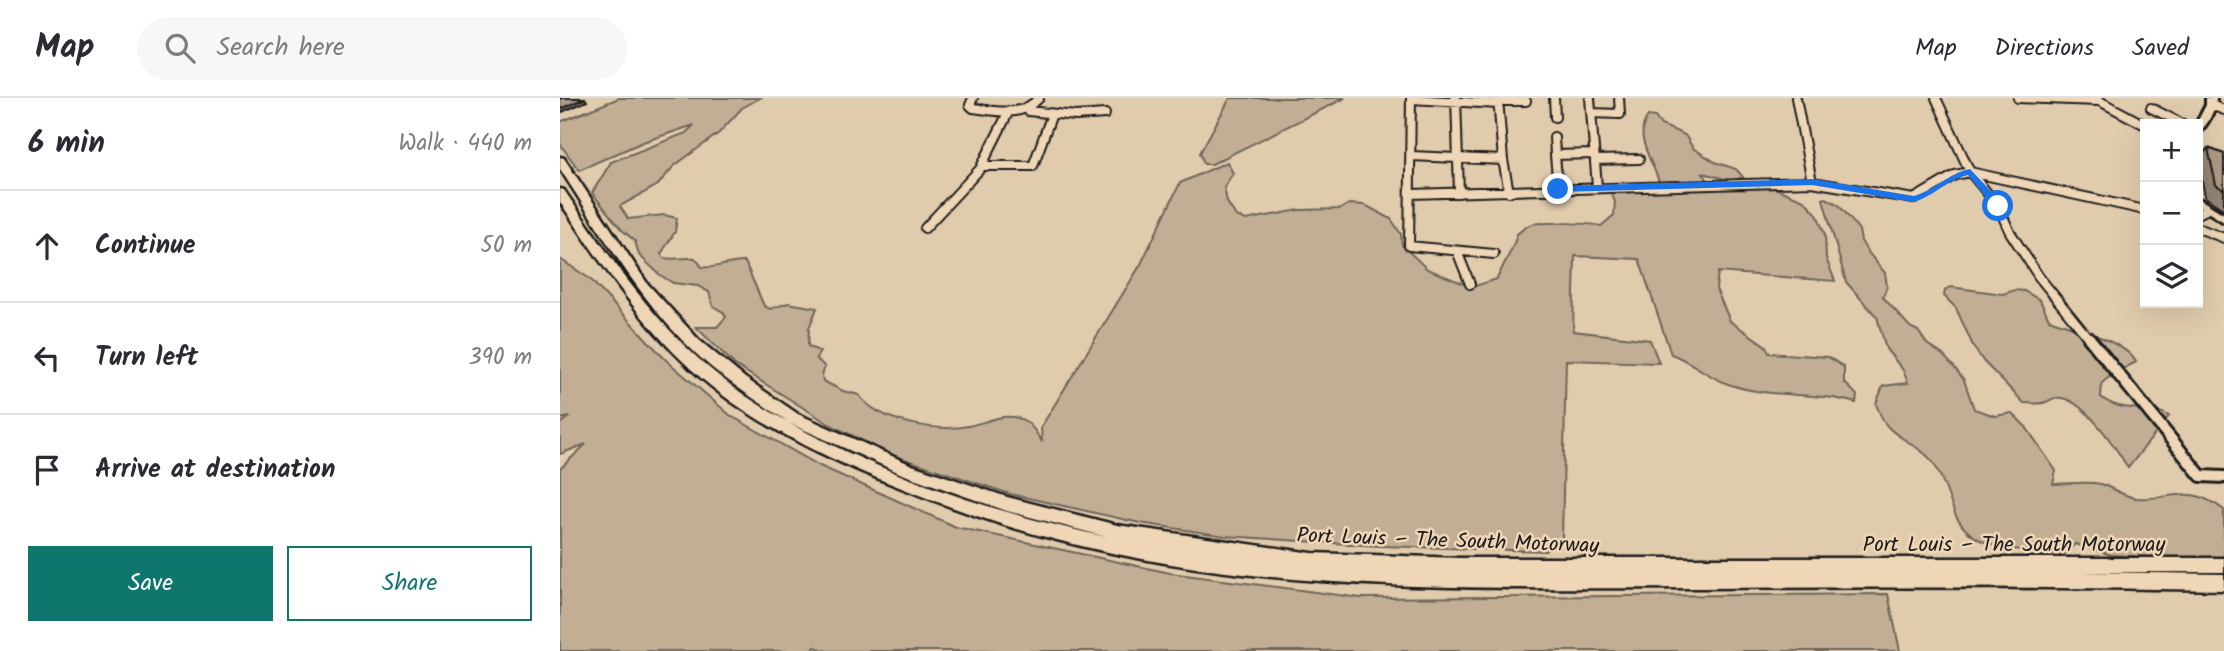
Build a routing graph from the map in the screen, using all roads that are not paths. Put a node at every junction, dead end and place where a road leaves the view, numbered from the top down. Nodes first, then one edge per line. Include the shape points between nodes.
1 (973, 98) edge
2 (1039, 98) edge
3 (1554, 98) edge
4 (1590, 98) edge
5 (1619, 98) edge
6 (1796, 98) edge
7 (1935, 98) edge
8 (2018, 98) edge
9 (1411, 99) edge
10 (1456, 100) edge
11 (2096, 100) edge
12 (1498, 101) edge
13 (1527, 101) dead end
14 (2211, 102) edge
15 (2151, 108) dead end
16 (2224, 110) edge
17 (1009, 111) junction
18 (1028, 111) junction
19 (1591, 113) junction
20 (1052, 114) junction
21 (1105, 114) dead end
22 (1555, 117) dead end
23 (2173, 119) edge
24 (2203, 119) edge
25 (2140, 122) edge
26 (1554, 137) dead end
27 (1555, 155) junction
28 (2203, 155) edge
29 (1411, 156) junction
30 (1595, 157) junction
31 (1457, 158) junction
32 (1639, 159) dead end
33 (560, 160) edge
34 (1503, 160) junction
35 (2224, 165) edge
36 (982, 166) junction
37 (1970, 172) junction
38 (1812, 182) junction
39 (1597, 187) junction
40 (1558, 189) junction
41 (560, 192) edge
42 (1509, 192) junction
43 (1459, 193) junction
44 (1411, 194) junction
45 (2203, 205) edge
46 (2140, 208) edge
47 (2208, 209) junction
48 (2203, 212) edge
49 (2224, 219) edge
50 (925, 228) dead end
51 (2203, 230) edge
52 (2224, 238) edge
53 (1457, 251) junction
54 (1494, 254) dead end
55 (1470, 284) dead end
56 (2224, 477) edge
57 (2224, 565) edge
58 (2224, 582) edge

1 - 17 street via 973,108
2 - 18 street
3 - 22 street
4 - 19 street
5 - 19 street via 1620,114
6 - 38 street
7 - 37 street
8 - 11 street
9 - 10 street
9 - 29 street
10 - 12 street
10 - 31 street
11 - 25 street
12 - 13 street
12 - 34 street
14 - 16 street
14 - 24 main road
15 - 23 street
17 - 18 street
17 - 36 street
18 - 20 street
19 - 30 street
20 - 21 street
20 - 36 street via 1033,166
26 - 27 street
27 - 30 street
27 - 40 street
28 - 35 street
29 - 31 street
29 - 44 street
30 - 32 street
30 - 39 street
31 - 34 street
31 - 43 street
33 - 57 highway, Port Louis – The South Motorway via 642,286 694,344 793,418 907,470 1007,504 1116,533 1312,560 1461,565
34 - 42 street
36 - 50 street
37 - 38 street via 1957,174 1914,199
37 - 46 street
37 - 56 street via 1998,206 2039,277 2201,476
38 - 39 street
39 - 40 street
40 - 42 street
41 - 58 highway, Port Louis – The South Motorway via 629,296 679,353 728,392 818,446 906,486 1002,520 1127,549 1243,568 1464,580
42 - 43 street
43 - 44 street
44 - 53 street via 1409,246
45 - 47 main road
47 - 48 street
47 - 49 main road
51 - 52 street
53 - 54 street
53 - 55 street

